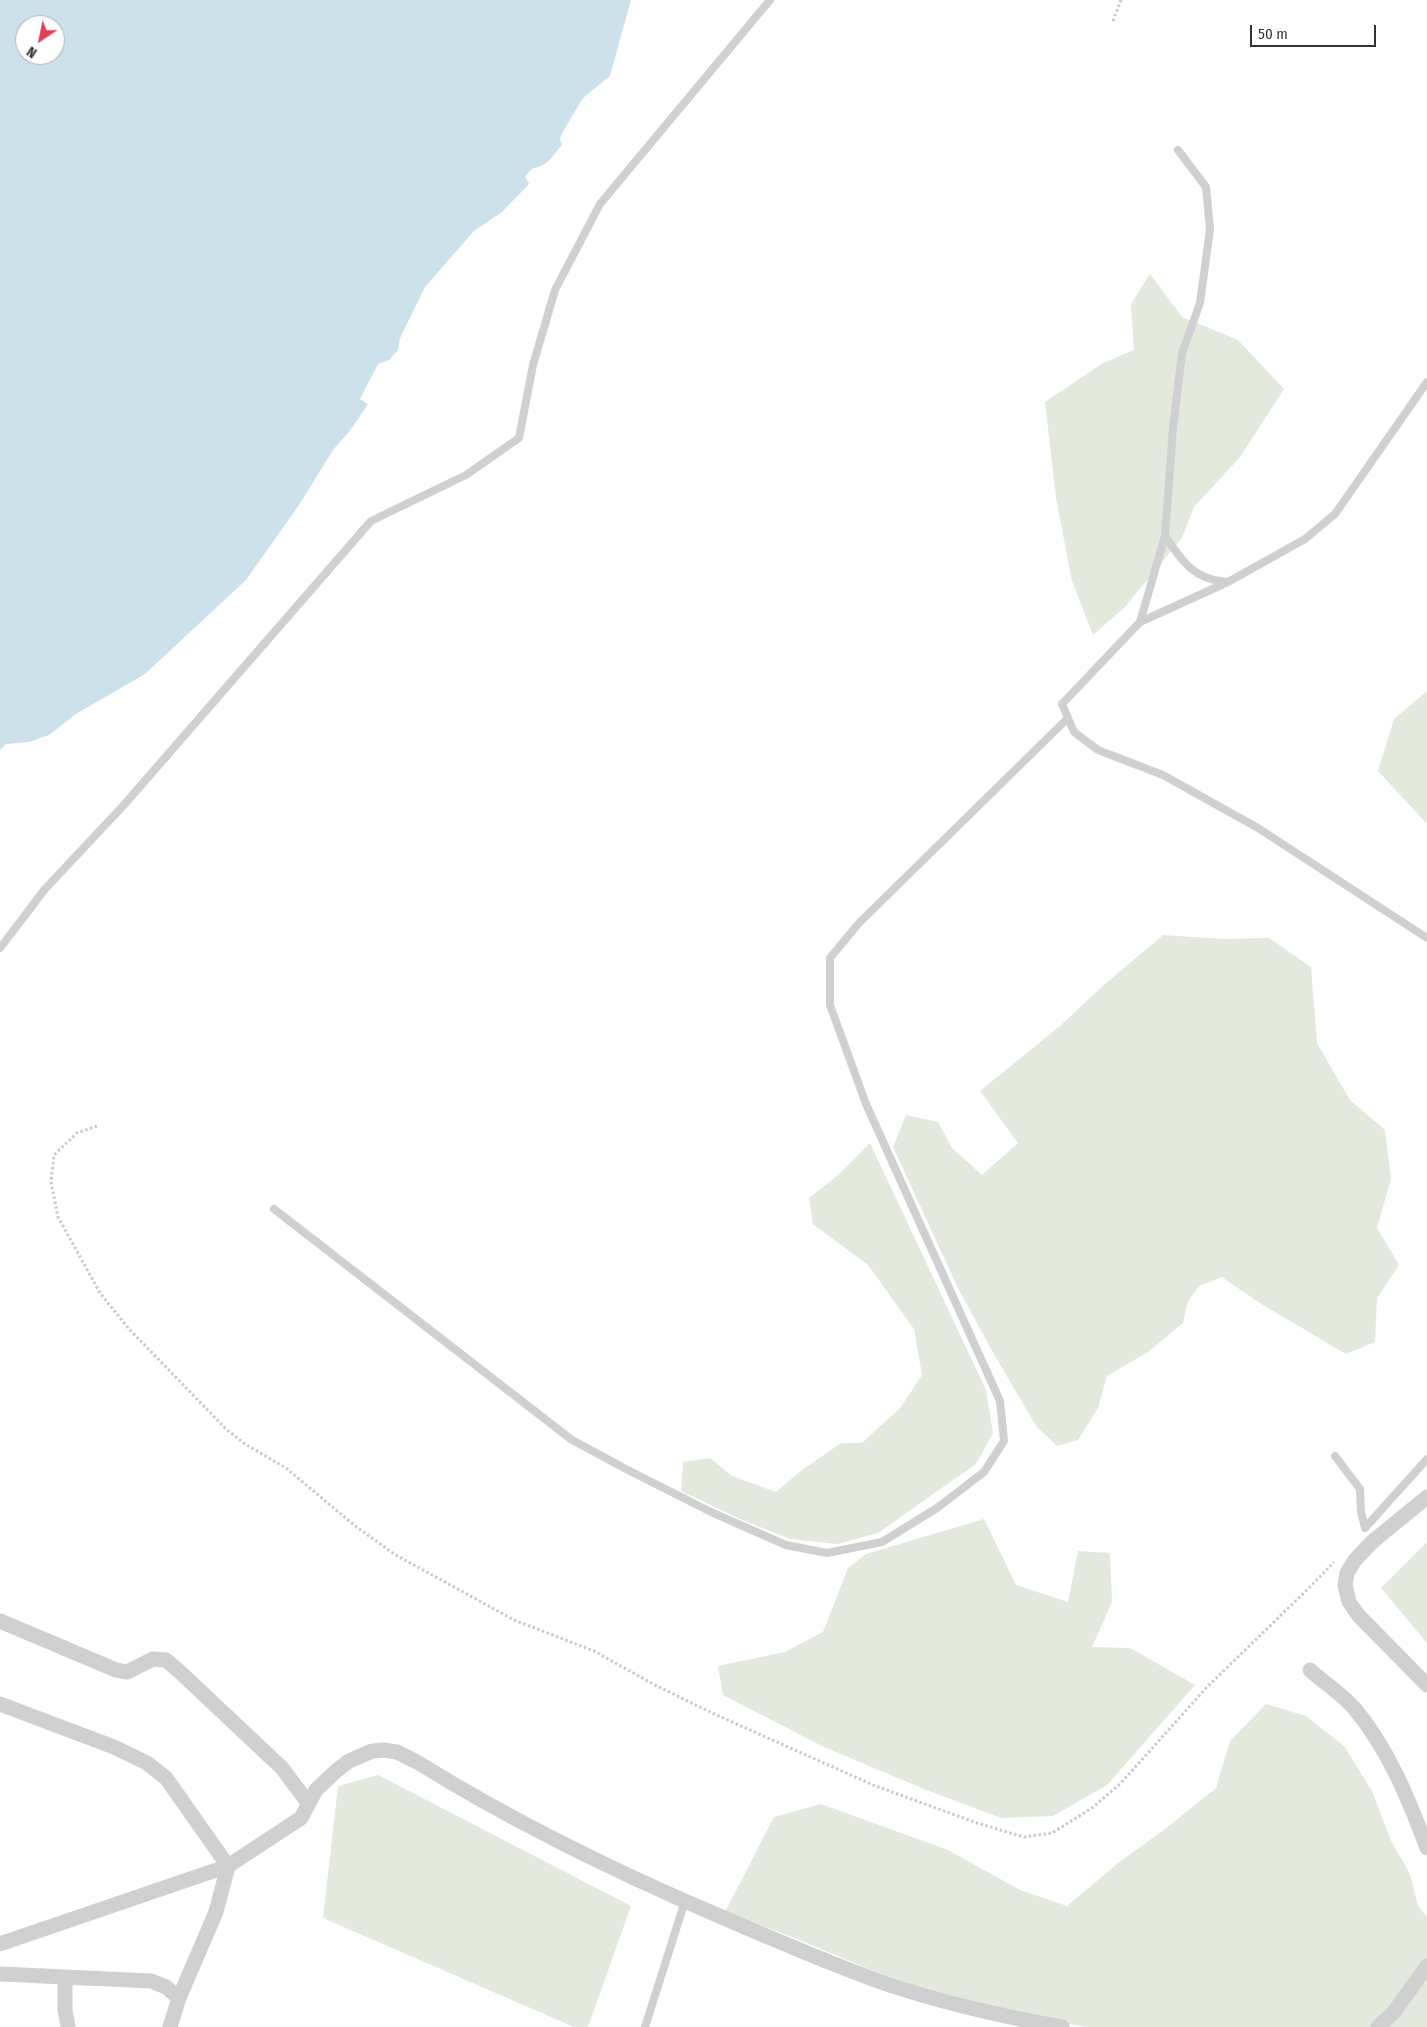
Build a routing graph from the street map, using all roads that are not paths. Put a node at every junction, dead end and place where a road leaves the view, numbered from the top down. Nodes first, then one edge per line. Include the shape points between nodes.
1 (770, 0) edge
2 (1178, 150) dead end
3 (1427, 382) edge
4 (1165, 536) junction
5 (1228, 582) junction
6 (1140, 622) junction
7 (1068, 718) junction
8 (1427, 938) edge
9 (0, 948) edge
10 (274, 1208) dead end
11 (1335, 1456) dead end
12 (1427, 1458) edge
13 (1427, 1497) edge
14 (0, 1621) edge
15 (1310, 1670) dead end
16 (1427, 1685) edge
17 (0, 1704) edge
18 (308, 1803) junction
19 (1427, 1848) edge
20 (228, 1866) junction
21 (685, 1901) junction
22 (0, 1944) edge
23 (1427, 1966) edge
24 (0, 1974) edge
25 (65, 1978) junction
26 (179, 1998) junction
27 (68, 2027) edge
28 (170, 2027) edge
29 (645, 2027) edge
30 (1062, 2027) edge
31 (1378, 2027) edge

1 - 9 lane via 600,204 555,290 533,365 520,438 466,475 371,521 123,806 45,889
2 - 4 lane via 1206,187 1210,229 1200,303 1182,353
3 - 5 lane via 1335,514 1305,539
4 - 5 lane via 1191,570 1211,581
4 - 6 lane
5 - 6 lane
6 - 7 lane via 1062,704
7 - 8 lane via 1074,732 1098,750 1163,775 1258,828
7 - 10 lane via 859,923 830,958 830,1006 866,1104 1000,1401 1004,1441 984,1472 937,1508 882,1542 827,1553 786,1545 713,1513 572,1440
11 - 12 lane via 1360,1489 1365,1528
13 - 16 street via 1355,1560 1347,1573 1345,1585 1349,1602 1359,1616
14 - 18 street via 116,1670 127,1672 153,1659 166,1660 282,1768
15 - 19 street via 1353,1708 1374,1736 1411,1806
17 - 20 street via 114,1747 147,1763 166,1778
18 - 20 street via 301,1818
18 - 21 street via 316,1790 349,1762 372,1751 397,1752 537,1830
20 - 22 street
20 - 26 street via 216,1912
21 - 29 lane
21 - 30 street via 810,1955 880,1981 1002,2016
23 - 31 street via 1394,2012
24 - 25 street
25 - 26 street via 151,1982 166,1987
25 - 27 street
26 - 28 street

